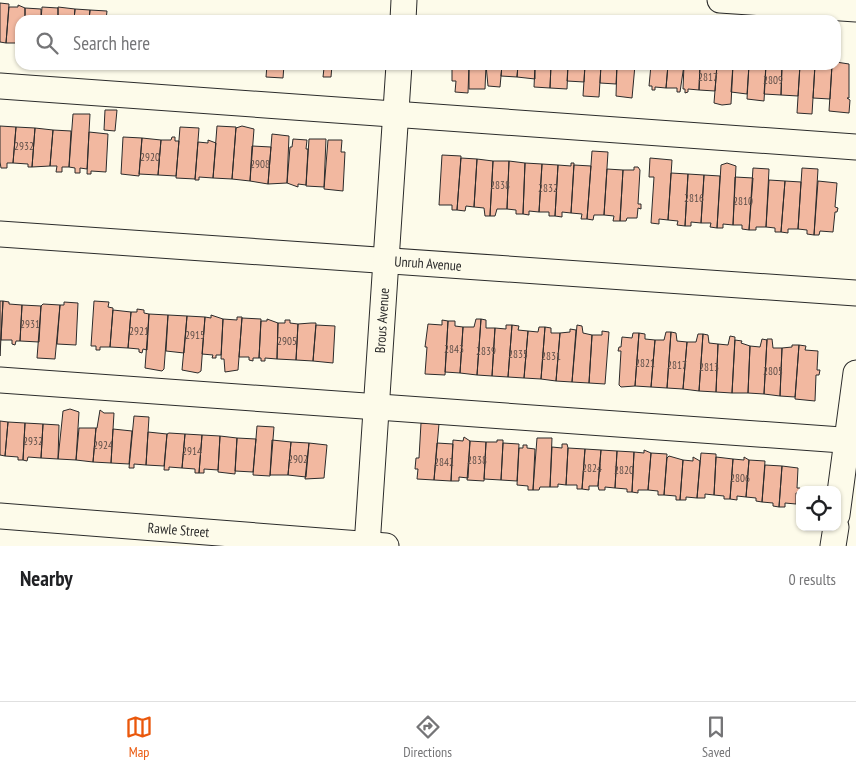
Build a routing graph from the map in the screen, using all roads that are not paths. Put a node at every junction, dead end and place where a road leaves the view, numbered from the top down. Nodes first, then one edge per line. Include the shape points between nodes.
1 (404, 0) edge
2 (720, 0) edge
3 (856, 9) edge
4 (403, 15) edge
5 (399, 70) edge
6 (0, 86) edge
7 (396, 114) junction
8 (856, 147) edge
9 (0, 234) edge
10 (387, 261) junction
11 (856, 293) edge
12 (856, 373) edge
13 (0, 380) edge
14 (376, 408) junction
15 (852, 441) edge
16 (841, 495) edge
17 (0, 516) edge
18 (835, 531) edge
19 (373, 546) edge
20 (833, 546) edge

1 - 4 street
2 - 3 street
5 - 7 street, Brous Avenue
6 - 7 street
7 - 8 street
7 - 10 street, Brous Avenue
9 - 10 street, Unruh Avenue
10 - 11 street, Unruh Avenue
10 - 14 street, Brous Avenue
12 - 15 street
13 - 14 street
14 - 15 street
14 - 19 street, Brous Avenue
15 - 16 street
17 - 19 street, Rawle Street
18 - 20 street

